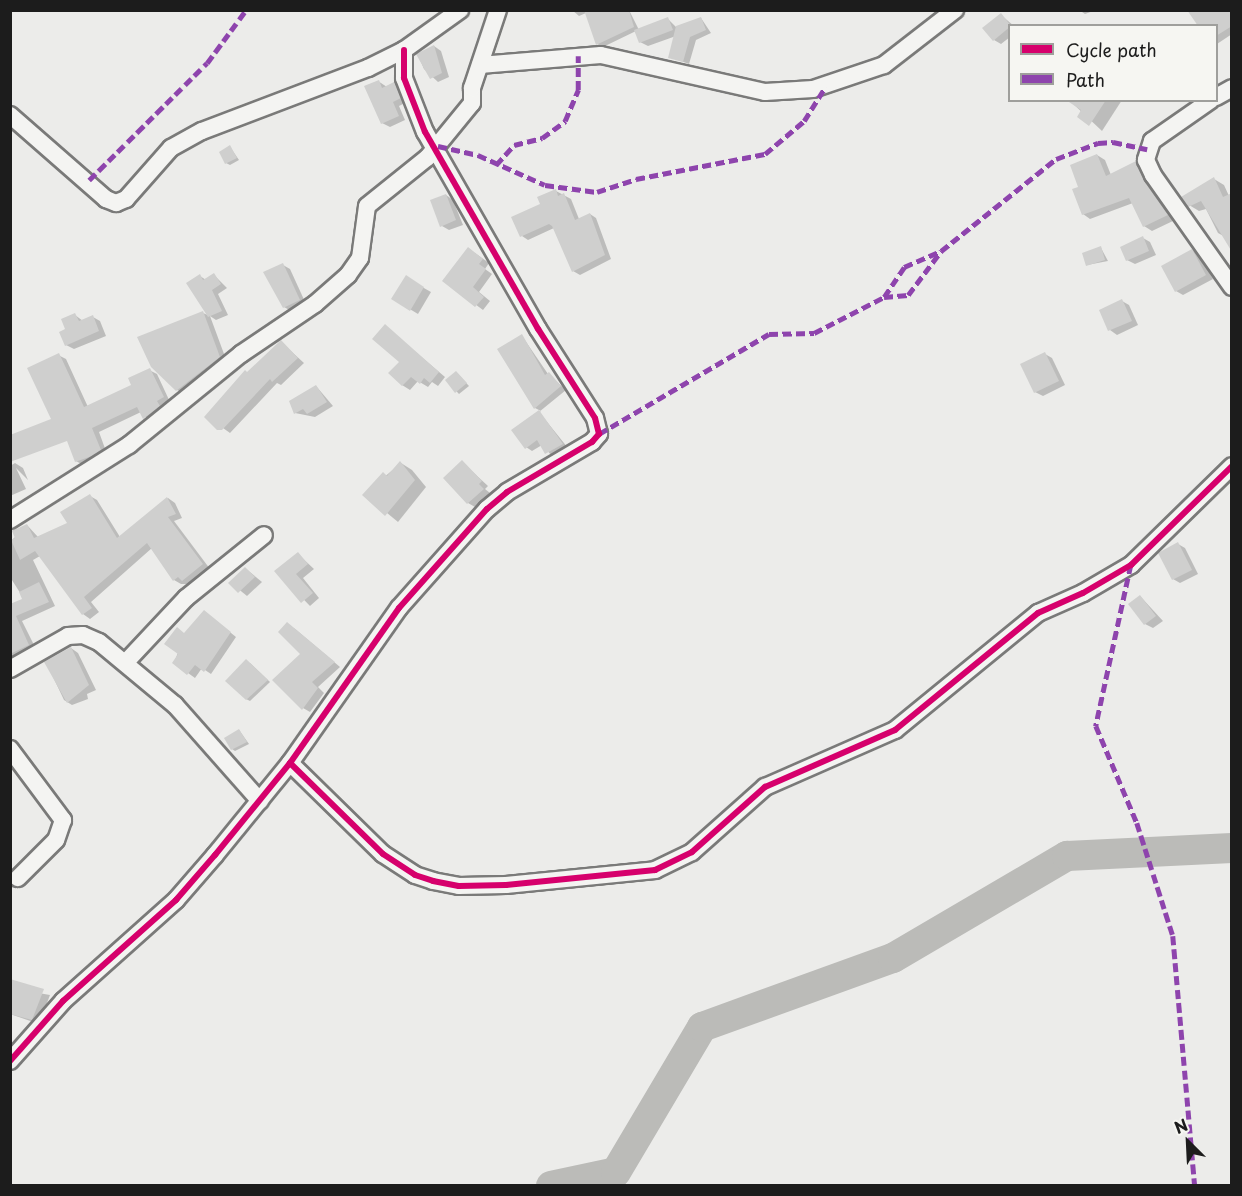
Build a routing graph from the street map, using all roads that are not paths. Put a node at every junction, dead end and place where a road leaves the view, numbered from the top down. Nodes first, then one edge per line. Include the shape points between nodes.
1 (460, 10) edge
2 (498, 10) edge
3 (956, 10) edge
4 (404, 50) junction
5 (480, 65) junction
6 (1232, 88) edge
7 (1218, 96) edge
8 (1207, 102) edge
9 (10, 115) edge
10 (435, 149) junction
11 (1232, 287) edge
12 (1232, 466) edge
13 (10, 520) edge
14 (264, 535) dead end
15 (126, 662) junction
16 (10, 669) edge
17 (10, 749) edge
18 (290, 763) junction
19 (260, 801) junction
20 (18, 878) dead end
21 (10, 1061) edge

1 - 4 street
2 - 5 street
3 - 5 street via 884,65 813,89 765,92 601,55
4 - 9 street via 368,69 202,131 171,148 126,199 116,203 106,199
4 - 10 street via 402,65 409,96
5 - 10 street via 472,103
6 - 7 street
8 - 11 street via 1152,141 1146,160
10 - 13 street via 367,206 360,258 348,275 315,304 241,354 129,445
10 - 18 street via 538,329 595,418 599,434 487,509 399,608
12 - 18 street via 1131,565 1038,613 895,730 765,788 692,852 655,870 506,885 459,886 433,881 415,875 383,854
14 - 15 street via 186,598
15 - 16 street via 82,634 69,636
15 - 19 street via 200,730
17 - 20 street via 63,820 56,840
18 - 19 street
19 - 21 street via 176,900 63,1001

